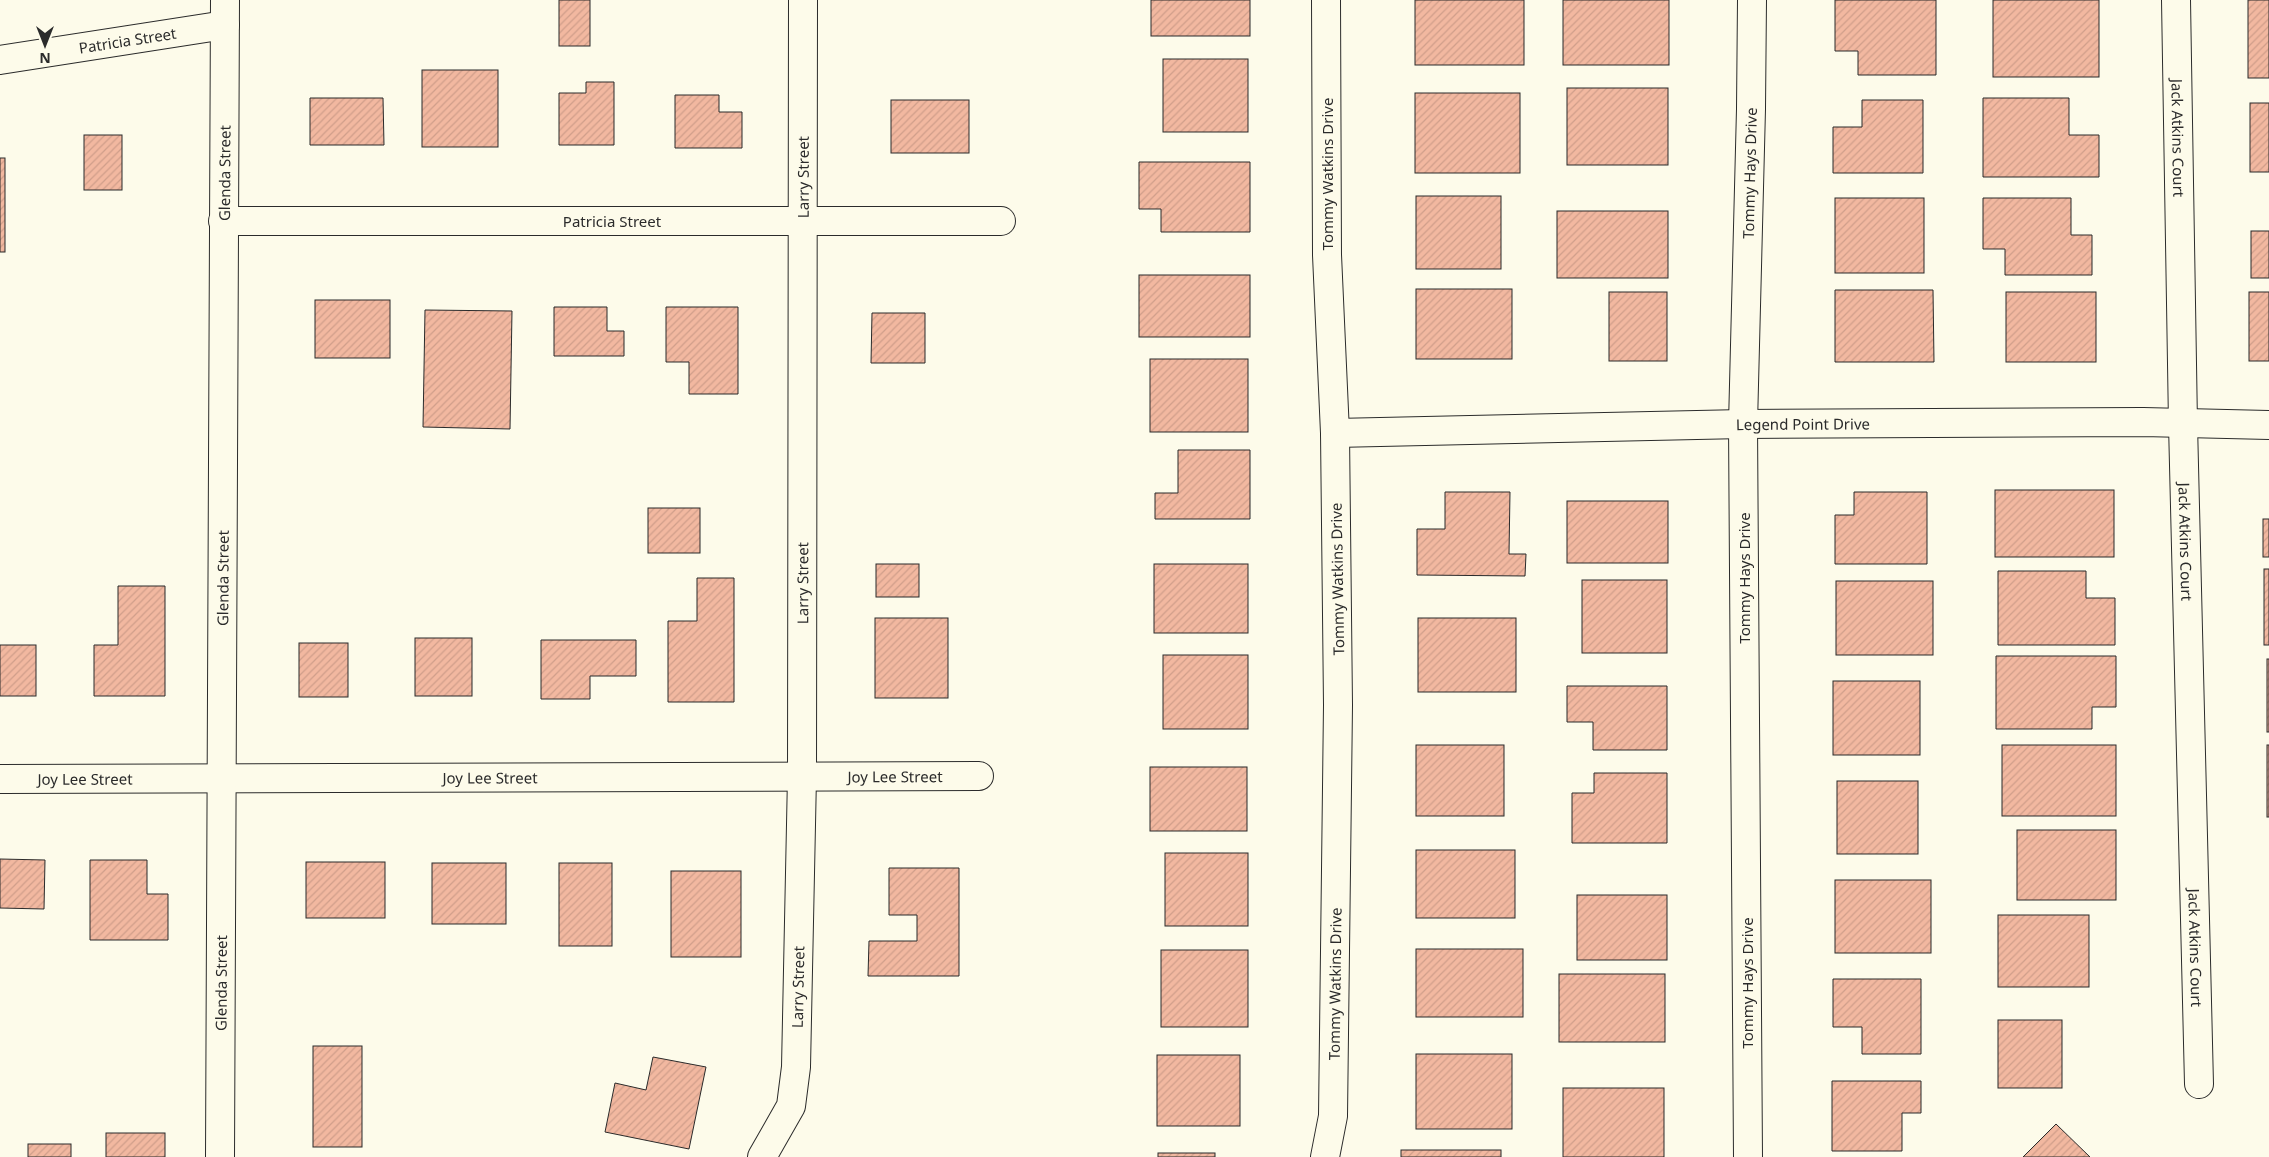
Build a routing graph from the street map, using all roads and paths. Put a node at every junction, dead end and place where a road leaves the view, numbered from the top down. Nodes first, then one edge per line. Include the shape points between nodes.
1 (803, 0) edge
2 (1326, 0) edge
3 (1752, 0) edge
4 (2176, 0) edge
5 (225, 13) edge
6 (0, 60) edge
7 (223, 221) junction
8 (803, 221) junction
9 (1001, 221) dead end
10 (1743, 424) junction
11 (2183, 424) junction
12 (2269, 425) edge
13 (1335, 434) junction
14 (802, 776) junction
15 (979, 776) dead end
16 (0, 779) edge
17 (223, 780) junction
18 (2199, 1084) dead end
19 (220, 1157) edge
20 (762, 1157) edge
21 (1325, 1157) edge
22 (1748, 1157) edge

1 - 8 street, Larry Street
2 - 13 street, Tommy Watkins Drive via 1327,255
3 - 10 street, Tommy Hays Drive
4 - 11 street, Jack Atkins Court
5 - 6 street, Patricia Street
5 - 7 street, Glenda Street
7 - 8 street, Patricia Street
7 - 17 street, Glenda Street
8 - 9 street, Patricia Street
8 - 14 street, Larry Street
10 - 11 street, Legend Point Drive
10 - 13 street, Legend Point Drive
10 - 22 street, Tommy Hays Drive
11 - 12 street, Legend Point Drive
11 - 18 street, Jack Atkins Court
13 - 21 street, Tommy Watkins Drive via 1338,705 1334,1048 1333,1116
14 - 15 street, Joy Lee Street
14 - 17 street, Joy Lee Street
14 - 20 street, Larry Street via 796,1068 791,1106
16 - 17 street, Joy Lee Street
17 - 19 street, Glenda Street

